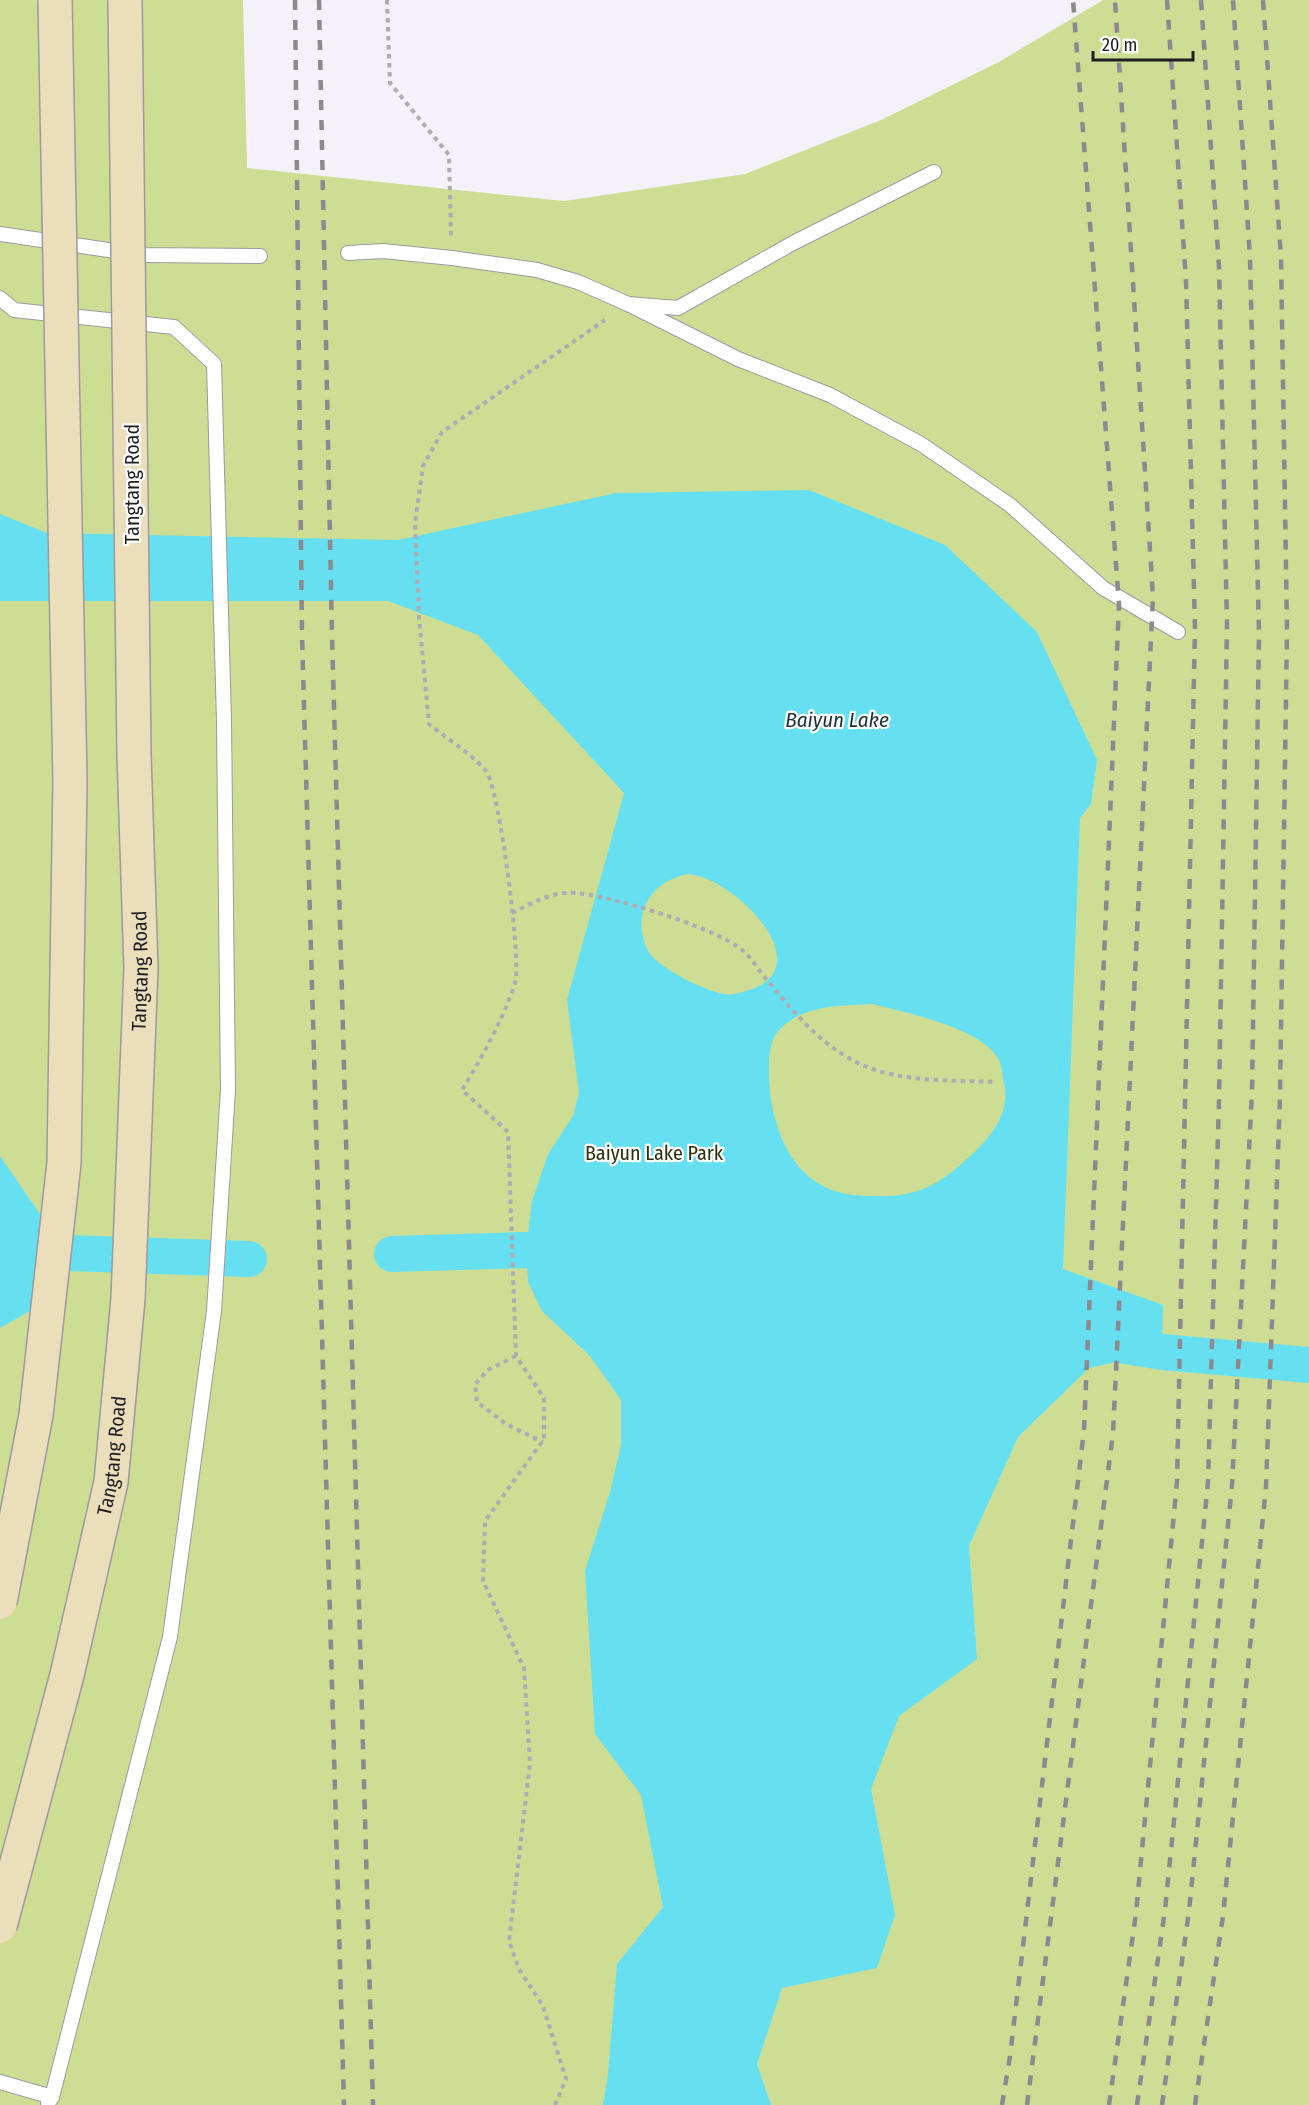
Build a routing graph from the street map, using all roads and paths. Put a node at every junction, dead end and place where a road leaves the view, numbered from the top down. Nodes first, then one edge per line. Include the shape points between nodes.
1 (55, 0) edge
2 (125, 0) edge
3 (387, 0) edge
4 (934, 172) dead end
5 (0, 234) edge
6 (348, 253) dead end
7 (260, 256) dead end
8 (452, 258) junction
9 (0, 298) edge
10 (628, 304) junction
11 (1178, 632) dead end
12 (512, 913) junction
13 (996, 1082) dead end
14 (516, 1356) junction
15 (543, 1442) junction
16 (0, 1602) edge
17 (0, 1926) edge
18 (0, 2082) edge
19 (49, 2101) edge
20 (555, 2105) edge

1 - 16 street, bridge via 70,782 64,1163 36,1415
2 - 17 street, Tangtang Road, bridge via 134,755 141,968 128,1299 111,1482 67,1675
3 - 8 path via 390,83 449,155
4 - 10 lane via 793,243 678,308
5 - 7 lane via 142,255
6 - 8 lane via 382,251
8 - 10 lane via 537,270 578,282
9 - 19 lane via 14,310 174,327 214,364 219,496 228,1090 214,1311 170,1637
10 - 11 lane via 738,359 830,395 921,444 1010,505 1103,588
10 - 12 path via 442,432 420,477 415,523 429,724 487,772 500,820
12 - 13 path via 548,895 575,893 648,910 701,928 741,949 801,1021 858,1063 921,1078
12 - 14 path via 516,981 482,1057 462,1090 508,1131
14 - 15 path via 544,1398
14 - 15 path via 488,1370 476,1384 477,1402 506,1424
15 - 20 path via 485,1521 483,1581 524,1668 530,1763 509,1941 519,1969 543,2006 566,2079
18 - 19 lane

